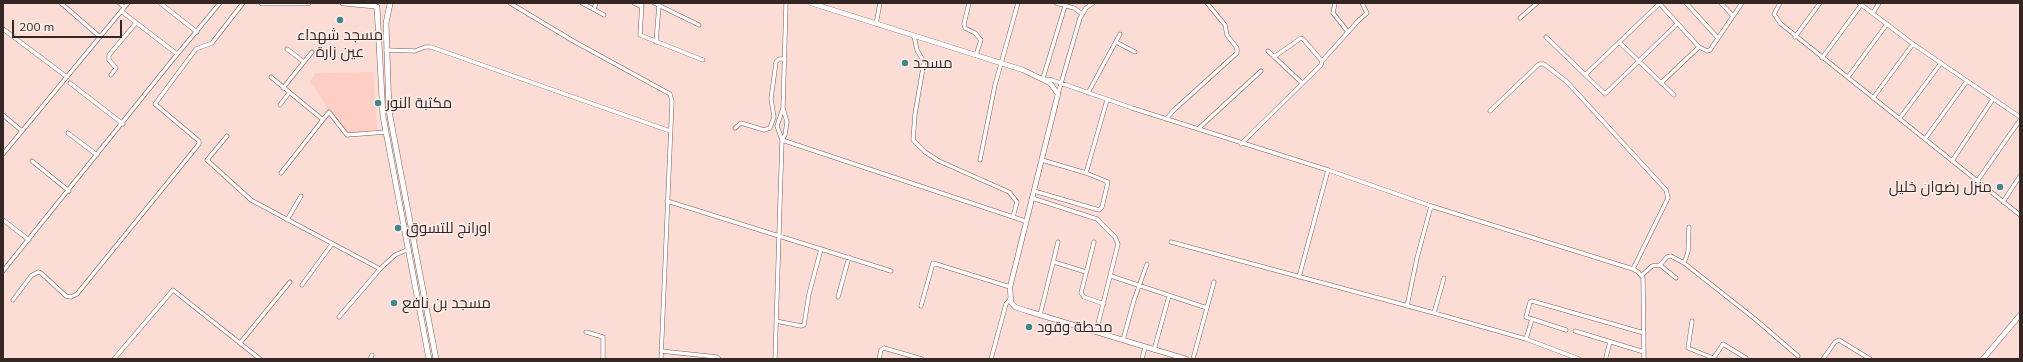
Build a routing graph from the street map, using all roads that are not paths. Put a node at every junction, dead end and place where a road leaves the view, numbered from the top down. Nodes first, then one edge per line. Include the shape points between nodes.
1 (61, 3) edge
2 (119, 3) edge
3 (128, 3) edge
4 (160, 3) edge
5 (220, 3) edge
6 (243, 3) edge
7 (262, 3) edge
8 (308, 3) edge
9 (342, 3) edge
10 (510, 3) edge
11 (582, 3) edge
12 (596, 3) edge
13 (634, 3) edge
14 (654, 3) edge
15 (665, 3) edge
16 (786, 3) edge
17 (811, 3) edge
18 (880, 3) edge
19 (969, 3) edge
20 (1018, 3) edge
21 (1056, 3) edge
22 (1093, 3) edge
23 (1208, 3) edge
24 (1335, 3) edge
25 (1362, 3) edge
26 (1537, 3) edge
27 (1659, 3) edge
28 (1686, 3) edge
29 (1721, 3) edge
30 (1742, 3) edge
31 (1780, 3) edge
32 (1820, 3) edge
33 (1879, 3) edge
34 (390, 4) edge
35 (1860, 4) edge
36 (375, 5) edge
37 (642, 5) edge
38 (659, 5) junction
39 (1065, 6) junction
40 (123, 9) junction
41 (594, 9) junction
42 (1872, 13) junction
43 (1082, 14) junction
44 (604, 15) dead end
45 (1733, 16) junction
46 (378, 18) junction
47 (386, 18) junction
48 (1520, 18) dead end
49 (136, 23) junction
50 (876, 24) junction
51 (1677, 24) junction
52 (1887, 24) junction
53 (699, 25) dead end
54 (3, 29) edge
55 (197, 32) junction
56 (1348, 32) junction
57 (1120, 34) dead end
58 (914, 36) junction
59 (100, 37) junction
60 (1546, 37) dead end
61 (1795, 37) junction
62 (1718, 38) junction
63 (656, 42) junction
64 (1116, 42) junction
65 (1620, 42) junction
66 (1914, 44) junction
67 (1699, 47) junction
68 (287, 49) dead end
69 (386, 50) junction
70 (1268, 51) dead end
71 (312, 52) dead end
72 (1135, 52) dead end
73 (177, 54) junction
74 (976, 55) junction
75 (1274, 57) junction
76 (1822, 58) junction
77 (784, 59) junction
78 (703, 60) dead end
79 (1640, 61) junction
80 (304, 62) junction
81 (1322, 62) junction
82 (1001, 63) junction
83 (1941, 63) junction
84 (1260, 71) dead end
85 (111, 75) dead end
86 (1585, 75) junction
87 (67, 77) junction
88 (271, 77) dead end
89 (1848, 77) junction
90 (1044, 79) junction
91 (1967, 81) junction
92 (70, 83) dead end
93 (1302, 83) junction
94 (1661, 83) junction
95 (1061, 84) junction
96 (283, 88) junction
97 (289, 93) junction
98 (1088, 93) junction
99 (1058, 94) junction
100 (1674, 95) dead end
101 (1873, 98) junction
102 (1993, 99) junction
103 (1107, 100) junction
104 (280, 105) dead end
105 (783, 108) junction
106 (1490, 111) dead end
107 (3, 115) edge
108 (1900, 118) junction
109 (2020, 118) edge
110 (322, 119) junction
111 (1166, 119) junction
112 (123, 124) junction
113 (735, 128) dead end
114 (1198, 129) junction
115 (22, 131) junction
116 (68, 132) dead end
117 (386, 132) junction
118 (670, 132) junction
119 (227, 136) dead end
120 (1925, 139) junction
121 (782, 140) junction
122 (1241, 144) junction
123 (3, 154) edge
124 (97, 155) junction
125 (980, 160) dead end
126 (1042, 160) junction
127 (1952, 160) junction
128 (32, 161) dead end
129 (1328, 170) junction
130 (280, 173) dead end
131 (1086, 173) junction
132 (2020, 176) edge
133 (1978, 180) junction
134 (69, 191) junction
135 (1034, 191) junction
136 (301, 196) dead end
137 (1032, 198) junction
138 (667, 201) junction
139 (2003, 202) junction
140 (1431, 206) junction
141 (2020, 215) edge
142 (1013, 217) junction
143 (3, 220) edge
144 (287, 220) junction
145 (1026, 221) junction
146 (1689, 227) dead end
147 (778, 235) junction
148 (29, 240) junction
149 (1058, 242) dead end
150 (1094, 242) dead end
151 (1171, 242) dead end
152 (332, 244) junction
153 (409, 249) junction
154 (821, 249) junction
155 (848, 257) junction
156 (1054, 262) junction
157 (1684, 263) junction
158 (1147, 264) dead end
159 (1660, 265) junction
160 (380, 269) junction
161 (1633, 269) junction
162 (3, 271) edge
163 (891, 271) dead end
164 (1086, 272) junction
165 (1642, 275) junction
166 (1111, 276) junction
167 (1299, 277) junction
168 (1444, 278) dead end
169 (1676, 278) dead end
170 (290, 282) dead end
171 (1214, 282) dead end
172 (302, 285) dead end
173 (1139, 285) junction
174 (1010, 287) junction
175 (1169, 296) junction
176 (838, 297) dead end
177 (1010, 299) junction
178 (13, 300) dead end
179 (1104, 304) junction
180 (921, 306) dead end
181 (1407, 306) junction
182 (1207, 308) junction
183 (1434, 313) junction
184 (1040, 315) junction
185 (2020, 315) edge
186 (339, 317) dead end
187 (1532, 319) junction
188 (776, 321) junction
189 (1692, 321) dead end
190 (2015, 321) junction
191 (2020, 324) edge
192 (1566, 330) dead end
193 (1575, 331) dead end
194 (586, 332) dead end
195 (1096, 332) junction
196 (1644, 333) junction
197 (1526, 339) junction
198 (1124, 340) junction
199 (1610, 342) junction
200 (240, 343) junction
201 (1145, 347) junction
202 (1154, 350) junction
203 (661, 351) junction
204 (1644, 352) junction
205 (1798, 356) dead end
206 (1606, 357) dead end
207 (1746, 358) edge
208 (114, 359) edge
209 (260, 359) edge
210 (429, 359) edge
211 (436, 359) edge
212 (604, 359) edge
213 (661, 359) edge
214 (719, 359) edge
215 (775, 359) edge
216 (879, 359) edge
217 (922, 359) edge
218 (991, 359) edge
219 (1142, 359) edge
220 (1186, 359) edge
221 (1193, 359) edge
222 (1579, 359) edge
223 (1644, 359) edge
224 (1713, 359) edge
225 (1822, 359) edge
226 (1870, 359) edge
227 (1983, 359) edge

1 - 59 street
2 - 40 street
3 - 40 street
4 - 55 street
5 - 55 street
6 - 178 street via 212,43 196,49 155,104 199,141 199,144 77,294 66,296 38,272 31,276
7 - 8 main road
9 - 36 main road
10 - 118 street via 669,93 672,101
11 - 41 street
12 - 41 street
13 - 37 street
14 - 38 street
15 - 38 street
16 - 77 street
17 - 50 street
18 - 50 street
19 - 74 street via 964,24 965,28 981,40
20 - 82 street
21 - 39 street
22 - 43 street
23 - 111 street via 1225,25 1227,35 1237,48 1237,53
24 - 56 street via 1333,13
25 - 56 street via 1367,13
26 - 48 street
27 - 51 street
27 - 65 street
28 - 62 street
29 - 45 street
30 - 45 street
31 - 61 street via 1774,11 1775,18
32 - 61 street
33 - 42 street
34 - 36 main road via 384,8
34 - 47 main road
35 - 42 street
35 - 76 street
36 - 46 main road
37 - 63 street via 640,35
38 - 53 street
38 - 63 street
39 - 43 street via 1074,8
39 - 90 street
40 - 49 street
40 - 59 street
41 - 44 street
42 - 52 street
43 - 95 street
45 - 62 street
46 - 47 main road
46 - 117 main road via 381,91
47 - 69 main road
49 - 73 street
49 - 85 street via 109,54 109,60 116,68
50 - 58 street
51 - 67 street
51 - 79 street
52 - 66 street
52 - 89 street
54 - 87 street
55 - 73 street
56 - 81 street
57 - 64 street
58 - 74 street
58 - 142 street via 917,50 924,62 913,140 939,162 1009,192 1017,202
59 - 87 street
60 - 86 street
61 - 76 street
62 - 67 street via 1708,51
63 - 78 street
64 - 72 street
64 - 98 street
65 - 79 street
65 - 86 street
66 - 83 street
66 - 101 street
67 - 94 street
68 - 80 street
69 - 118 street via 415,51 431,47
69 - 211 main road via 390,120
70 - 75 street
71 - 80 street
73 - 112 street
74 - 82 street
75 - 81 street via 1301,38
75 - 93 street
76 - 89 street
77 - 105 street
77 - 113 street via 776,62 771,98 774,117 770,128 764,130 742,123
79 - 86 street via 1606,94
79 - 94 street
80 - 96 street
81 - 93 street
82 - 90 street
82 - 125 street
83 - 91 street
83 - 108 street
84 - 114 street
87 - 115 street
88 - 96 street
89 - 101 street
90 - 95 street
90 - 99 street
91 - 102 street
91 - 120 street
92 - 112 street
93 - 122 street
94 - 100 street
95 - 98 street
95 - 99 street
96 - 97 street
97 - 104 street
97 - 110 street
98 - 103 street
99 - 126 street
101 - 108 street
102 - 109 street
102 - 127 street
103 - 111 street
103 - 131 street
105 - 121 street via 777,126
105 - 121 street via 788,122
106 - 161 street via 1539,64 1544,64 1567,82 1666,190 1668,198
107 - 115 street
108 - 120 street
109 - 133 street
110 - 117 street via 330,112 347,135
110 - 130 street
111 - 114 street
112 - 124 street
114 - 122 street
115 - 123 street
116 - 124 street
117 - 153 main road
118 - 138 street
119 - 144 street via 208,161 257,204
120 - 127 street
121 - 142 street
121 - 147 street
122 - 129 street
124 - 134 street
126 - 131 street
126 - 135 street
127 - 133 street
128 - 134 street
129 - 140 street
129 - 167 street
131 - 135 street via 1108,182 1099,210
132 - 139 street
133 - 139 street
134 - 148 street
135 - 137 street
136 - 144 street
137 - 145 street
137 - 166 street via 1087,214 1101,223 1115,237 1118,244
138 - 147 street
138 - 203 street
139 - 141 street
140 - 161 street
140 - 181 street
142 - 145 street
143 - 148 street
144 - 152 street
145 - 174 street
146 - 157 street via 1688,252
147 - 154 street
147 - 188 street
148 - 162 street
149 - 156 street
150 - 164 street
151 - 167 street
152 - 160 street
152 - 172 street
153 - 160 street via 395,255
153 - 210 main road
154 - 155 street
154 - 188 street via 804,325
155 - 163 street
155 - 176 street
156 - 164 street
156 - 184 street
157 - 159 street via 1671,256
157 - 205 street
158 - 173 street
159 - 165 street via 1652,266
159 - 169 street
160 - 186 street
161 - 165 street
164 - 179 street via 1082,296
165 - 196 street
166 - 173 street
166 - 179 street
167 - 181 street
168 - 183 street
170 - 200 street
171 - 182 street
173 - 175 street
173 - 198 street
174 - 177 street
174 - 180 street via 933,263
175 - 182 street
175 - 202 street
177 - 184 street via 1015,306
177 - 218 street via 1006,304
179 - 195 street
181 - 183 street
182 - 221 street
183 - 197 street
184 - 195 street
185 - 190 street
187 - 192 street
187 - 196 street via 1526,315 1532,301
187 - 197 street
188 - 215 street
189 - 224 street via 1688,348
190 - 191 street
190 - 227 street
193 - 199 street
194 - 212 street via 603,337
195 - 198 street
196 - 204 street
197 - 222 street
198 - 201 street
199 - 204 street
199 - 206 street
200 - 208 street via 173,290
200 - 209 street
201 - 202 street
201 - 219 street
202 - 220 street
203 - 213 street
203 - 214 street
204 - 223 street
207 - 224 street via 1723,344
216 - 217 street via 884,348
225 - 226 street via 1840,340

